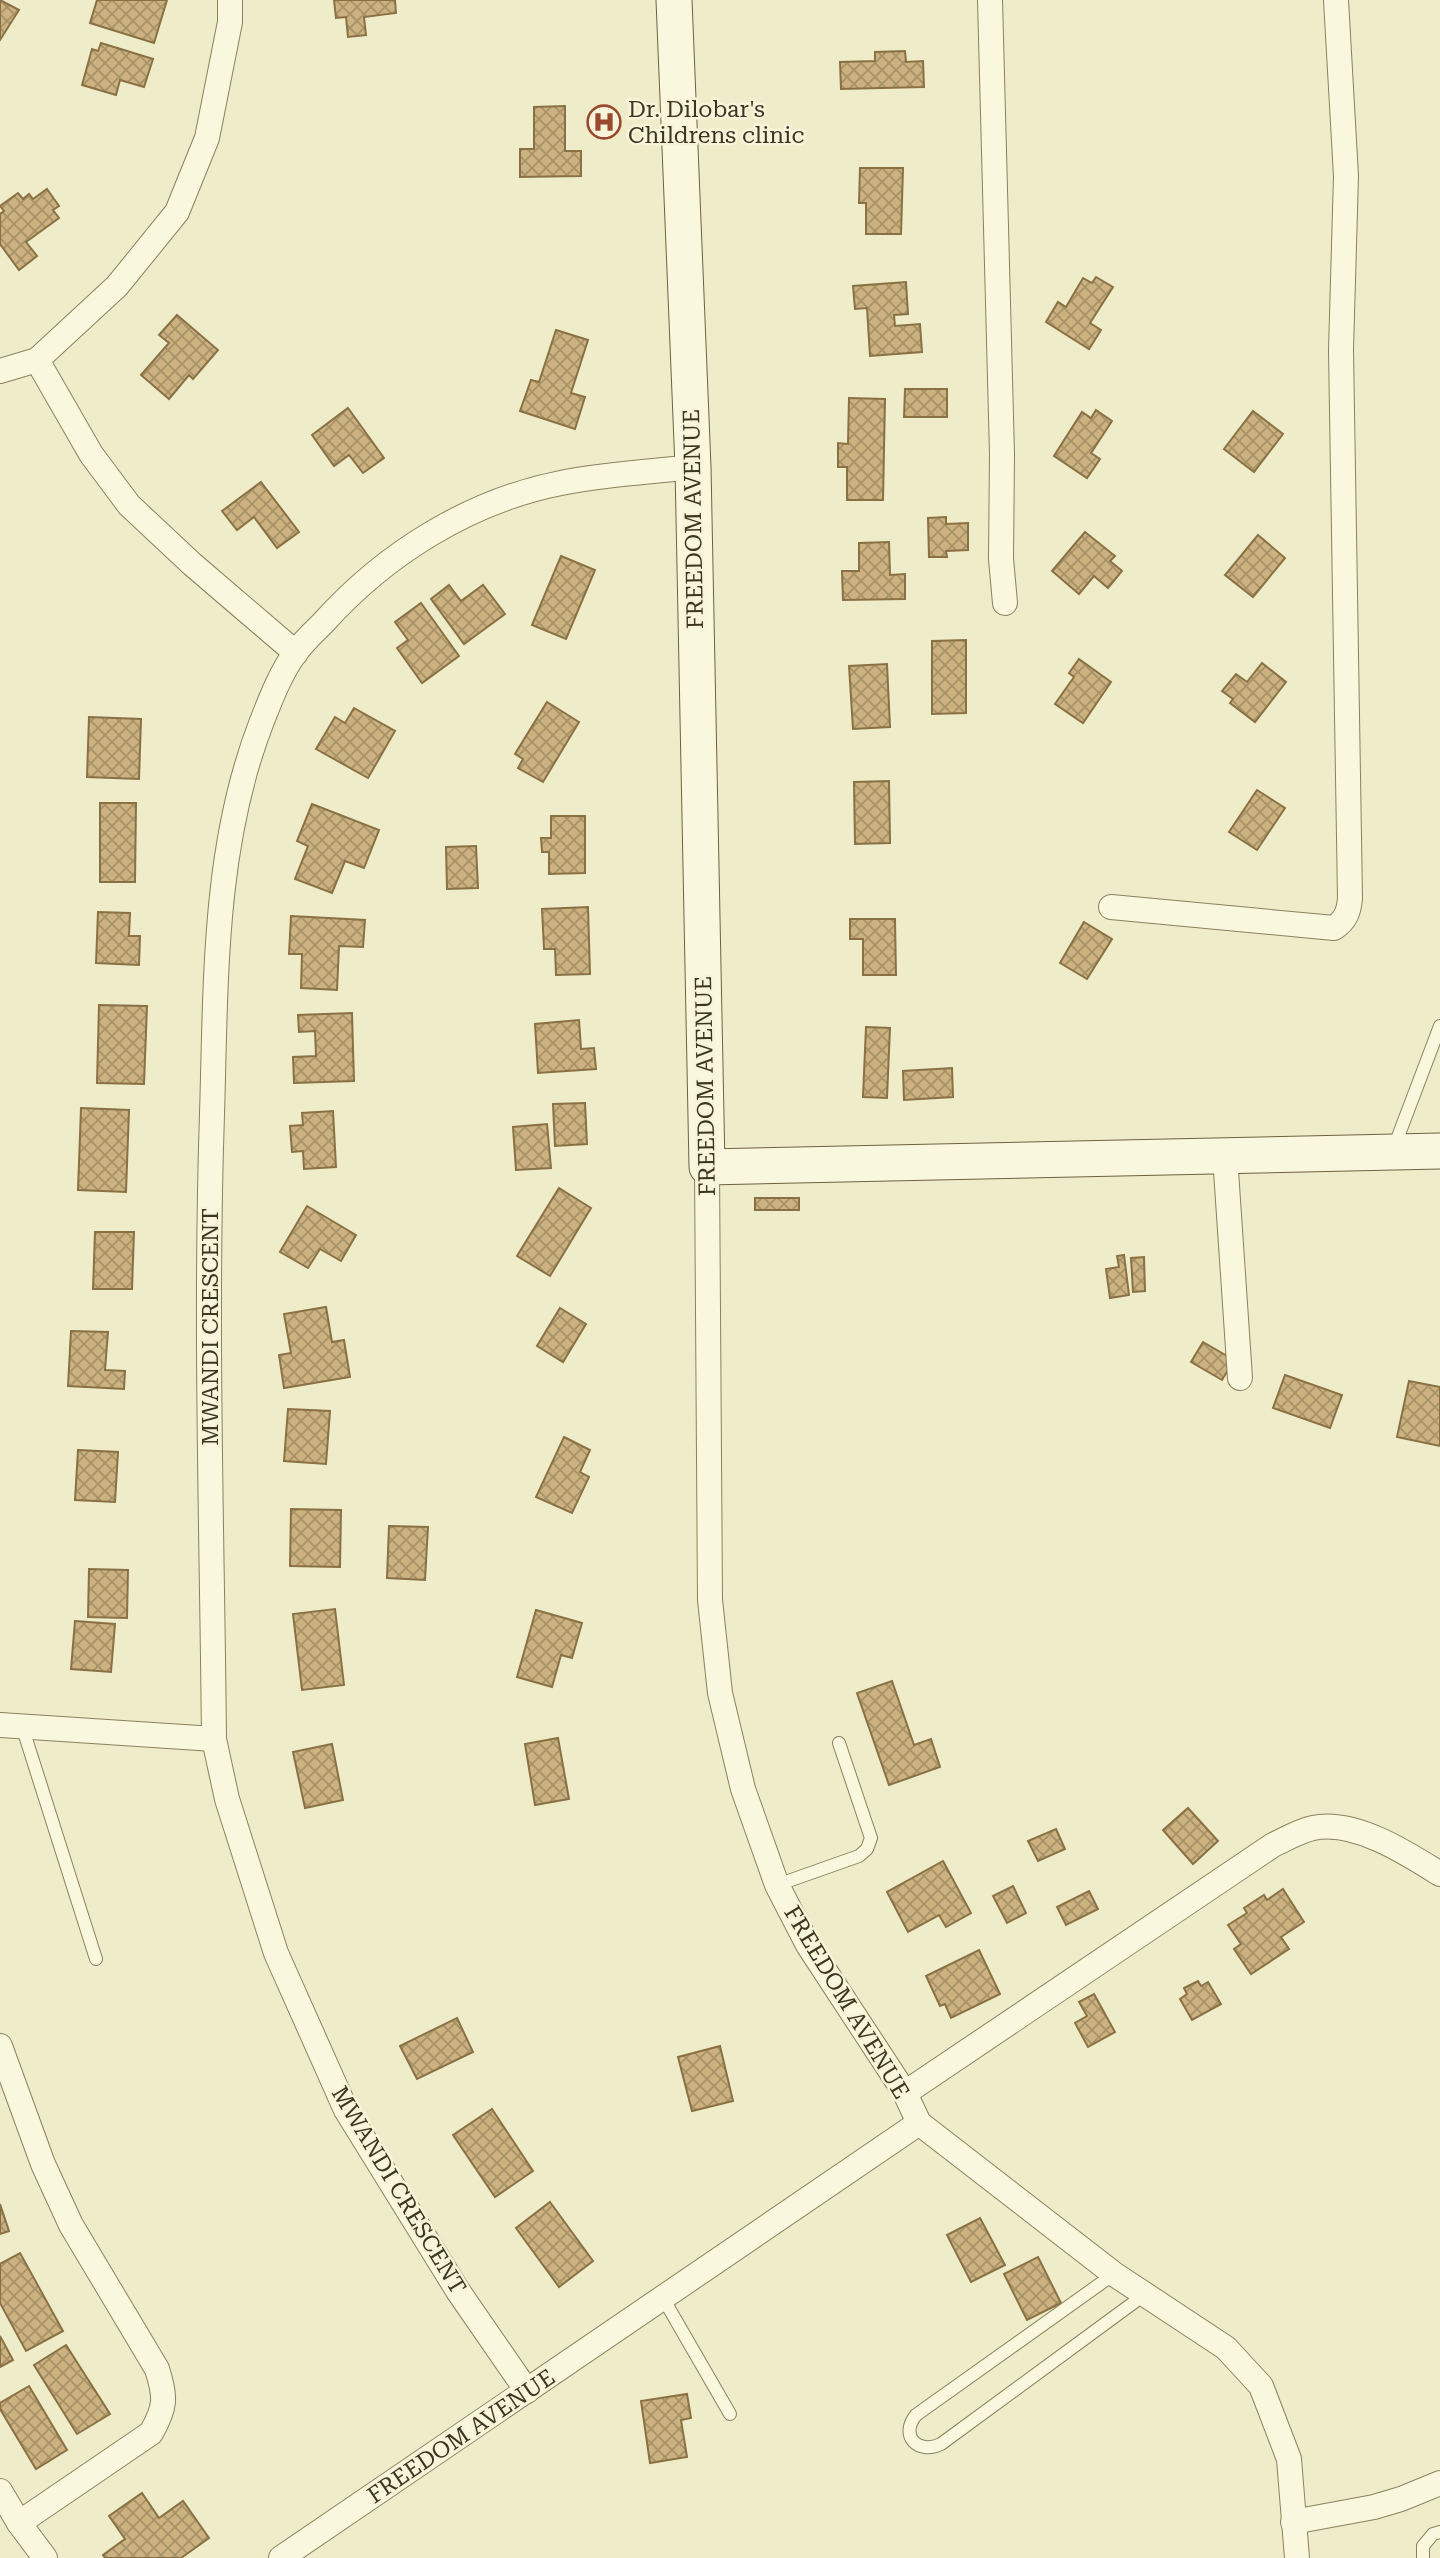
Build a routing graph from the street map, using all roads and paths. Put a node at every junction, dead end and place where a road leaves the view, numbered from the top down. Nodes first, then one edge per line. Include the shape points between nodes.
1 (230, 0) edge
2 (674, 0) edge
3 (990, 0) edge
4 (1336, 0) edge
5 (37, 360) junction
6 (0, 371) edge
7 (693, 467) junction
8 (1005, 603) dead end
9 (296, 653) junction
10 (1111, 907) dead end
11 (1440, 1026) edge
12 (1440, 1151) edge
13 (1392, 1152) junction
14 (1225, 1156) junction
15 (707, 1167) junction
16 (1240, 1378) dead end
17 (11, 1726) edge
18 (214, 1739) junction
19 (839, 1743) dead end
20 (1440, 1874) edge
21 (777, 1885) junction
22 (96, 1959) dead end
23 (0, 2046) edge
24 (905, 2093) junction
25 (919, 2123) junction
26 (1114, 2274) junction
27 (1144, 2295) junction
28 (663, 2298) junction
29 (527, 2391) junction
30 (730, 2414) dead end
31 (1440, 2483) edge
32 (0, 2491) edge
33 (1293, 2522) junction
34 (19, 2523) junction
35 (1440, 2532) edge
36 (45, 2558) edge
37 (281, 2558) edge
38 (1297, 2558) edge
39 (1423, 2558) edge

1 - 5 street via 230,22 207,138 177,212 117,286
2 - 7 main road, FREEDOM AVENUE
3 - 8 street
4 - 10 street via 1346,176 1341,350 1348,912 1334,928
5 - 6 street
5 - 9 street via 92,454 129,505
7 - 9 street, MWANDI CRESCENT via 561,483 503,500 444,525 392,558 342,602
7 - 15 main road, FREEDOM AVENUE
9 - 18 street, MWANDI CRESCENT via 271,698 250,754 233,816 220,905 209,1220
11 - 13 lane
12 - 13 main road
13 - 14 main road
14 - 15 main road
14 - 16 street
15 - 21 street, FREEDOM AVENUE via 710,1600 720,1693 743,1789
17 - 18 street
17 - 22 lane
18 - 29 street, MWANDI CRESCENT via 227,1799 276,1953 346,2110 458,2291
19 - 21 lane via 871,1838 867,1849 859,1856
20 - 24 street via 1345,1827 1314,1827 1296,1834
21 - 24 street, FREEDOM AVENUE via 808,1945
23 - 34 street via 43,2164 71,2225 157,2369 165,2394 161,2416 150,2433
24 - 25 street, FREEDOM AVENUE
25 - 26 street, FREEDOM AVENUE
25 - 28 street, FREEDOM AVENUE
26 - 27 street, FREEDOM AVENUE
26 - 27 lane via 916,2415 908,2432 912,2440 922,2447 941,2444
27 - 33 street, FREEDOM AVENUE via 1226,2348 1261,2386 1289,2459
28 - 29 street, FREEDOM AVENUE
28 - 30 lane
29 - 37 street, FREEDOM AVENUE
31 - 33 street via 1401,2500
32 - 34 street
33 - 38 street, FREEDOM AVENUE
34 - 36 street
35 - 39 lane via 1423,2546

